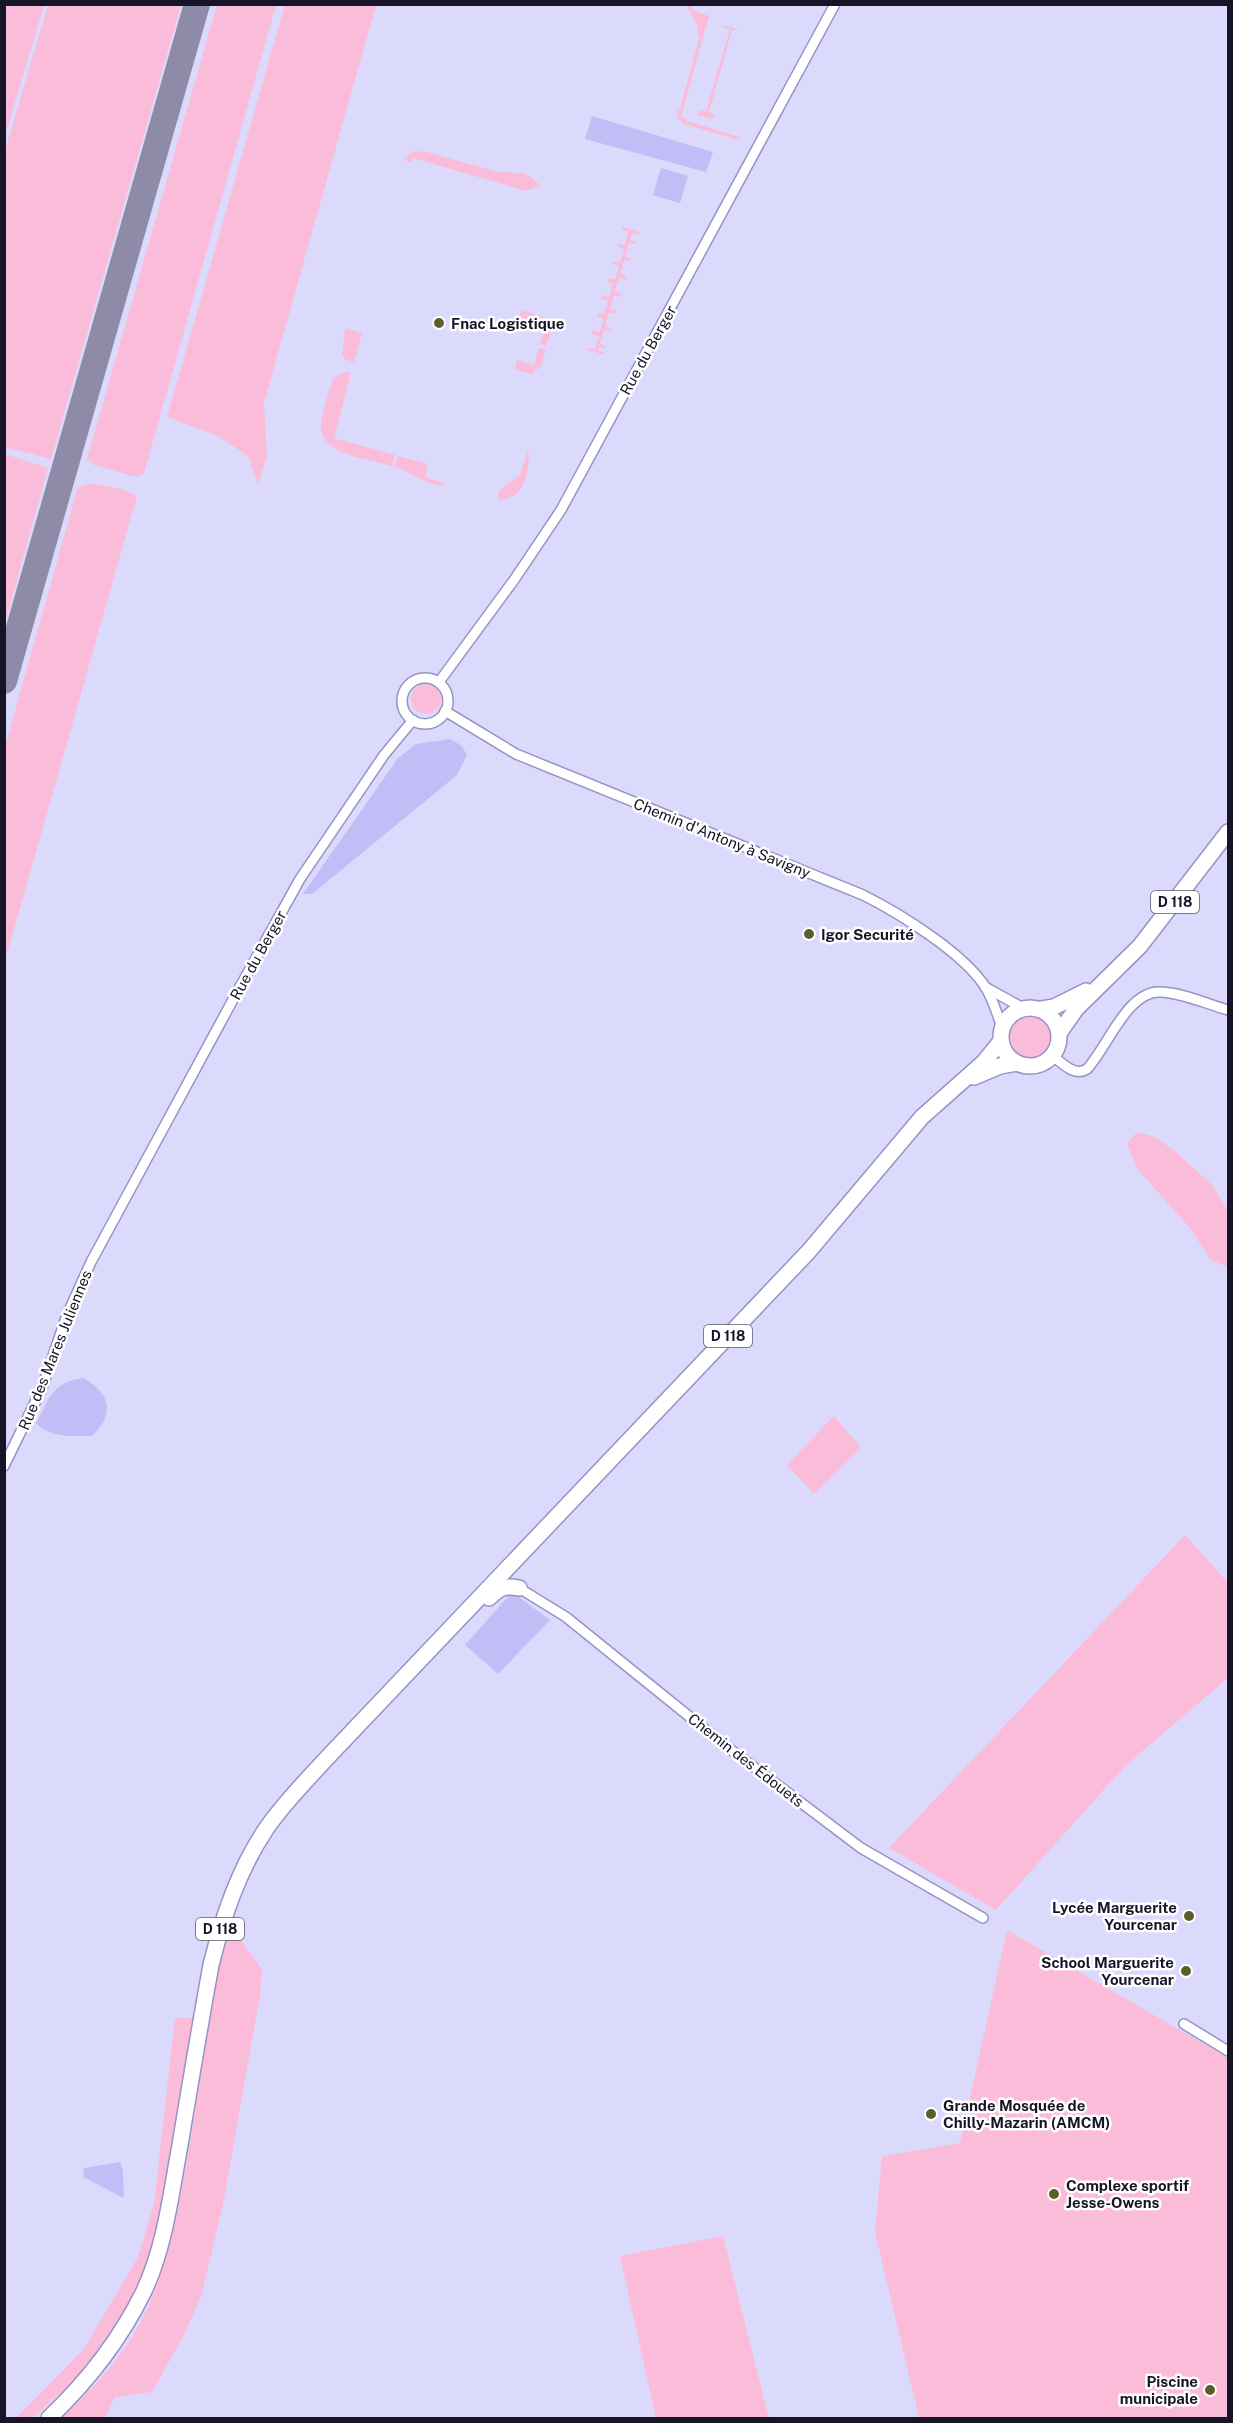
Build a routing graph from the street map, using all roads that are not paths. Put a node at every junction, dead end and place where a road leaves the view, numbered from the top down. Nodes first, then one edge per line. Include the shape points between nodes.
1 (835, 4) edge
2 (439, 682) junction
3 (445, 711) junction
4 (413, 720) junction
5 (1228, 832) edge
6 (1117, 968) junction
7 (985, 987) junction
8 (1023, 1008) junction
9 (1042, 1009) junction
10 (1228, 1010) edge
11 (1060, 1032) junction
12 (1002, 1034) junction
13 (1053, 1056) junction
14 (1017, 1063) junction
15 (946, 1094) junction
16 (123, 1203) joint
17 (4, 1466) edge
18 (548, 1526) junction
19 (519, 1588) junction
20 (454, 1624) junction
21 (983, 1918) dead end
22 (1184, 2024) dead end
23 (1228, 2051) edge
24 (49, 2418) edge

1 - 2 street, Rue du Berger via 561,510
2 - 3 street via 448,697
2 - 4 street via 422,678 407,687 402,704
3 - 4 street via 428,723
3 - 7 street, Chemin d'Antony à Savigny via 516,754 885,906 932,937
4 - 16 street, Rue du Berger via 384,755 300,879
5 - 6 main road, D 118 via 1140,946
6 - 9 main road, D 118 via 1070,1000
6 - 11 main road, D 118 via 1076,1009
7 - 8 street
7 - 12 street
8 - 9 main road
8 - 12 main road via 1010,1016
9 - 11 main road via 1054,1018
10 - 13 street via 1168,993 1147,994 1130,1007 1088,1069 1075,1072
11 - 13 main road
12 - 14 main road via 1005,1052
12 - 15 main road, D 118 via 984,1062
13 - 14 main road via 1038,1065
14 - 15 main road, D 118 via 985,1072
15 - 18 main road, D 118 via 900,1142 809,1251
16 - 17 street, Rue des Mares Juliennes via 91,1262 42,1388
18 - 19 main road via 545,1538 511,1576
18 - 20 main road, D 118
19 - 20 main road via 499,1588 468,1619
19 - 21 street, Chemin des Édouets via 566,1617 722,1743 861,1848
20 - 24 main road, D 118 via 293,1795 249,1856 226,1909 211,1965 168,2211 148,2280 124,2330 98,2368
22 - 23 street

